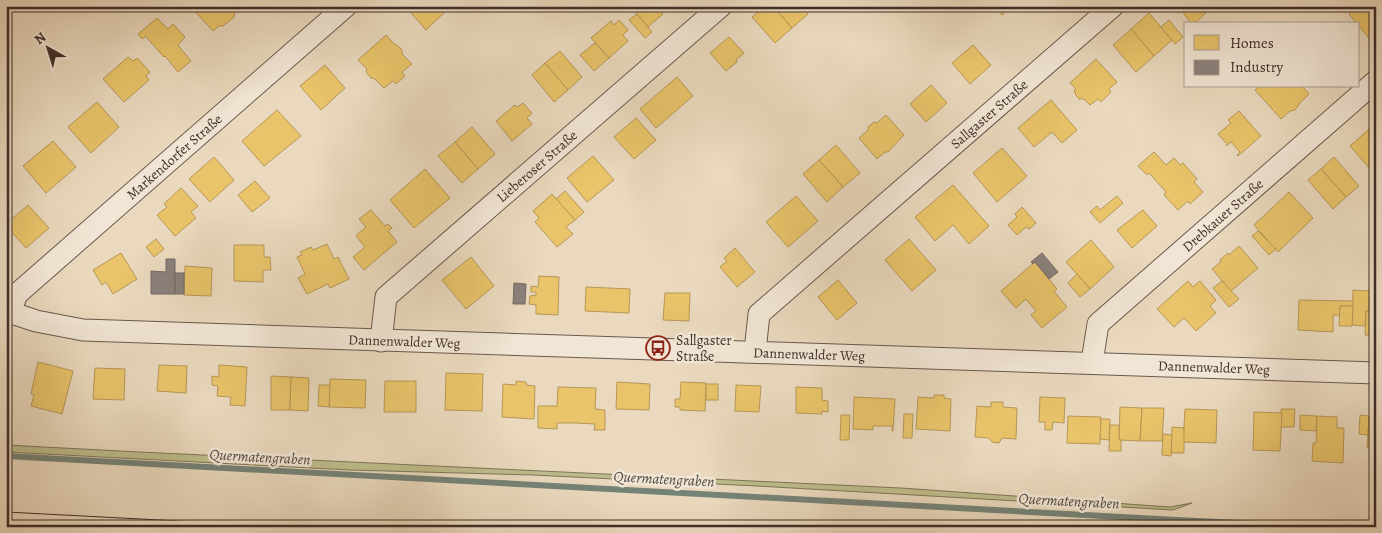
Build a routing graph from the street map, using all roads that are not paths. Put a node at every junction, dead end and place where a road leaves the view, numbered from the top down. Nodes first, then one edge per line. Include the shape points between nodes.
1 (346, 6) edge
2 (721, 6) edge
3 (1113, 6) edge
4 (1376, 82) edge
5 (8, 312) edge
6 (381, 341) junction
7 (755, 351) junction
8 (1092, 362) junction
9 (1376, 373) edge

1 - 5 street, Markendorfer Straße via 17,294
2 - 6 street, Lieberoser Straße via 386,297
3 - 7 street, Sallgaster Straße via 759,314
4 - 8 street, Drebkauer Straße via 1098,324
5 - 6 street, Dannenwalder Weg via 83,330
6 - 7 street, Dannenwalder Weg
7 - 8 street, Dannenwalder Weg
8 - 9 street, Dannenwalder Weg

